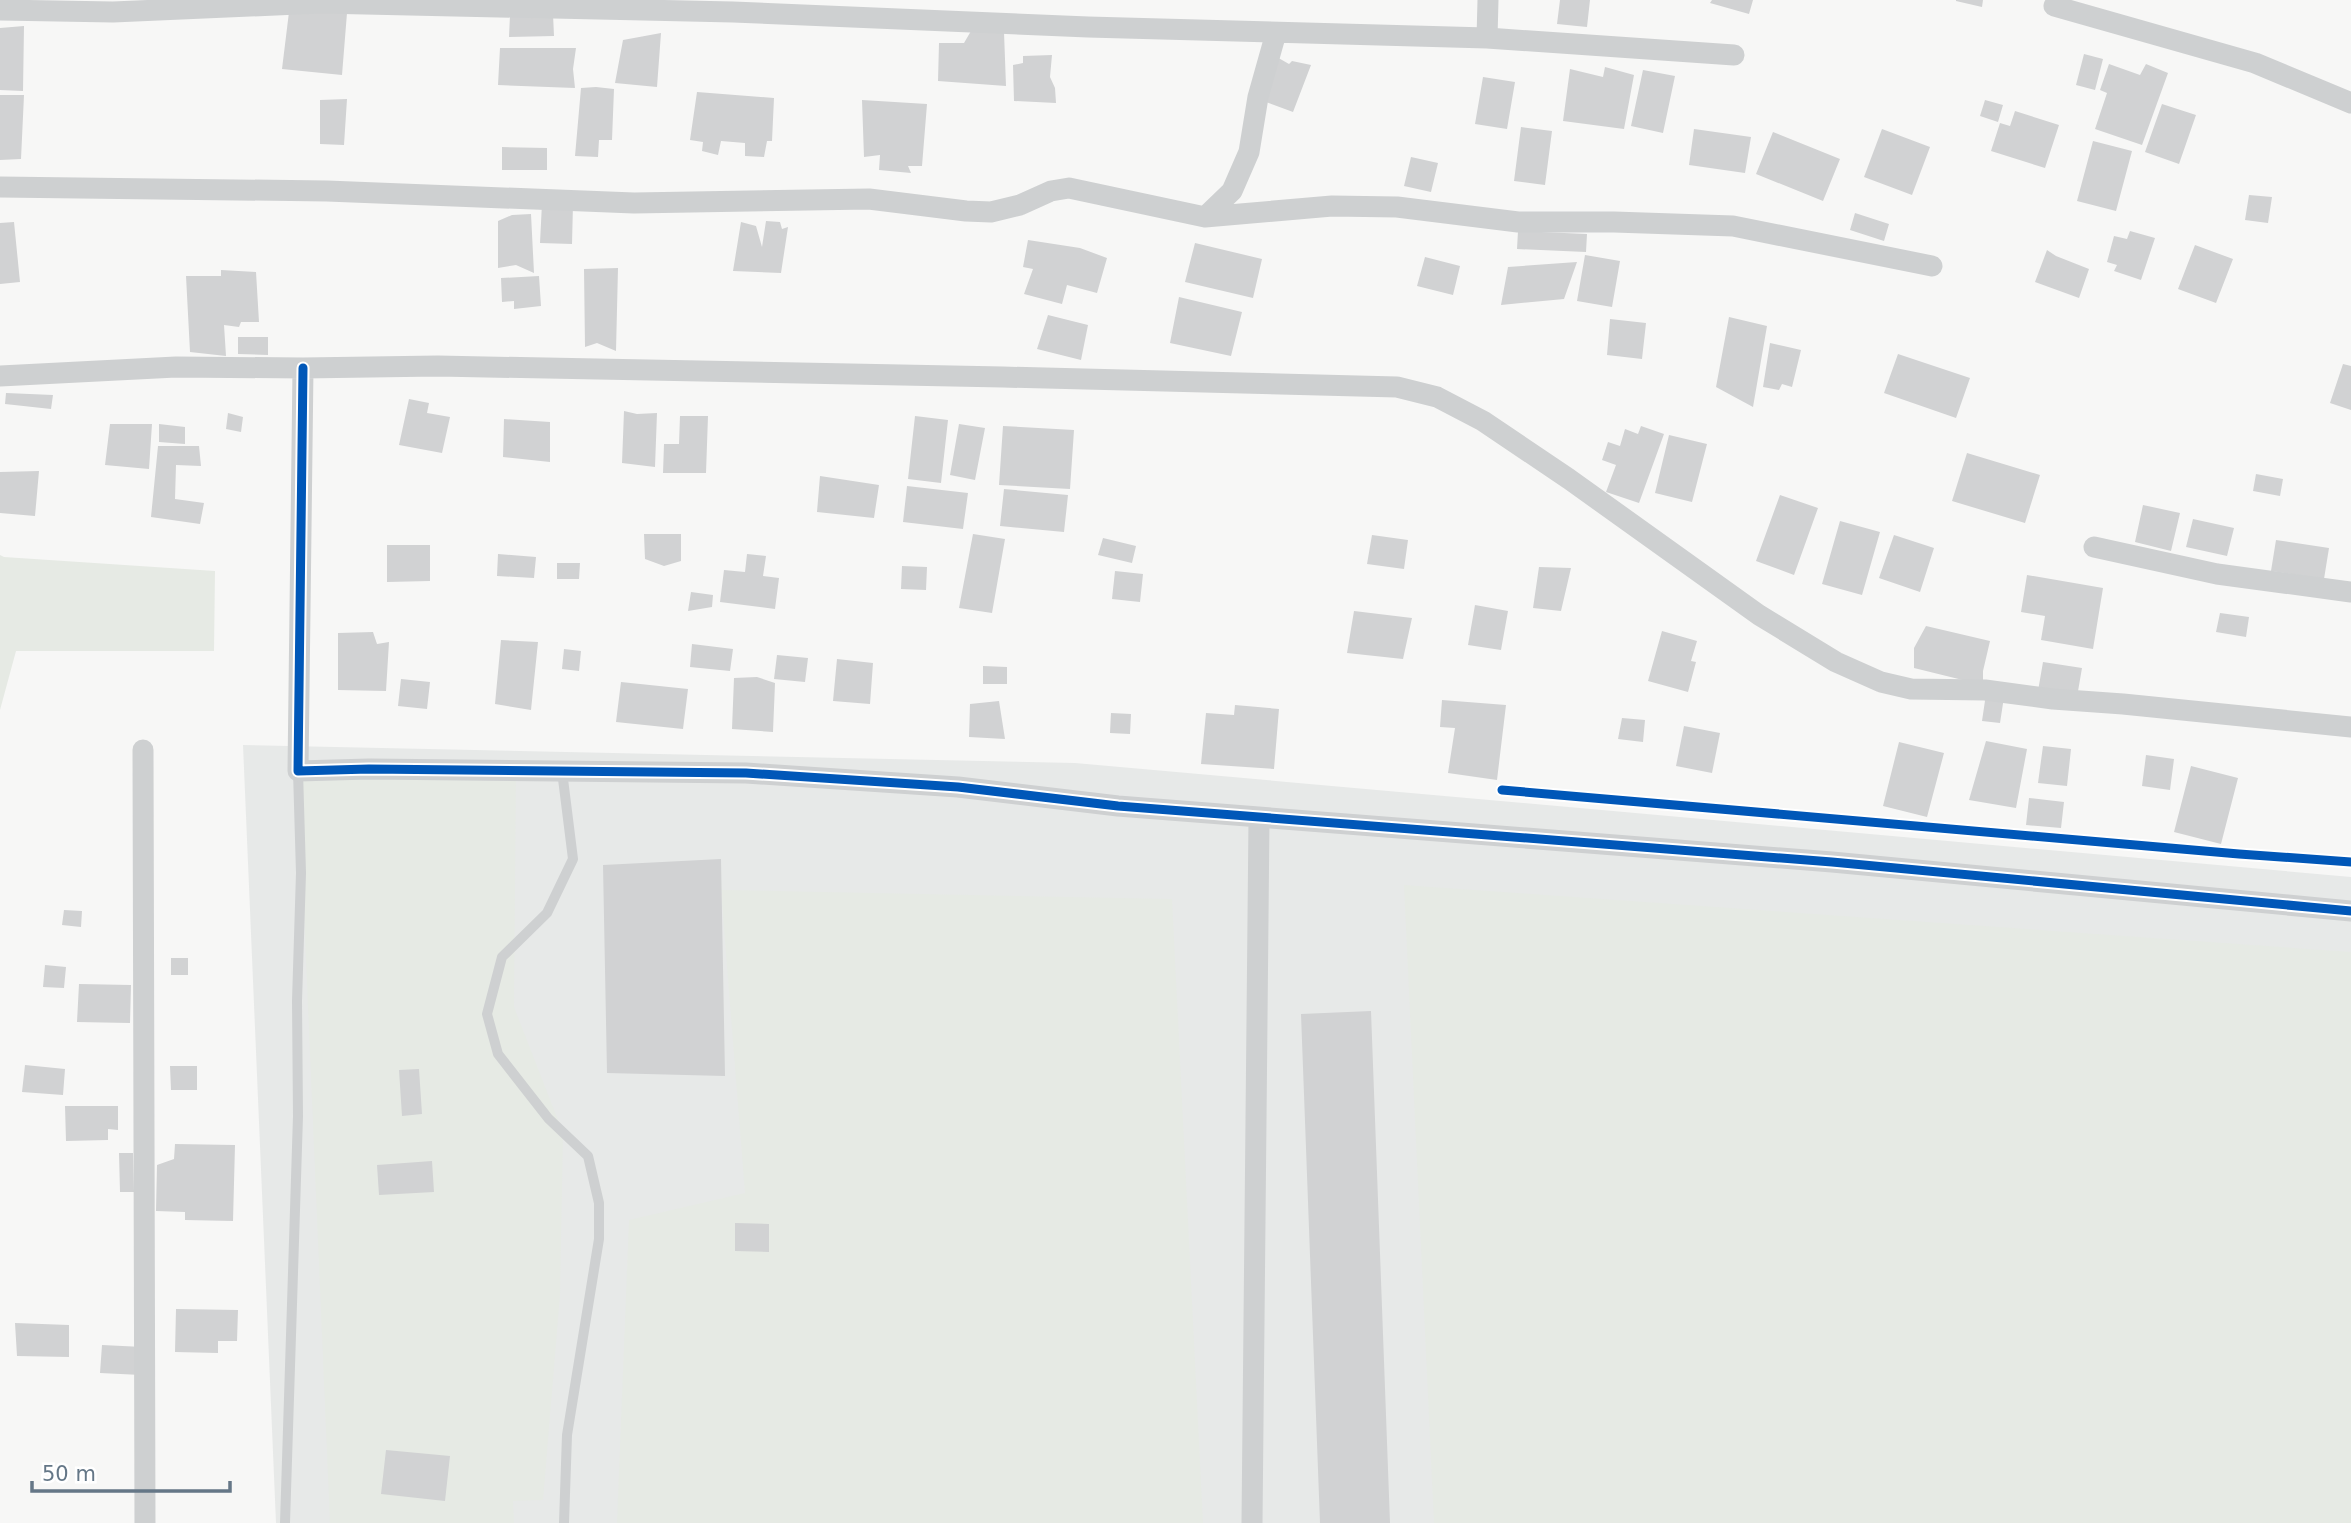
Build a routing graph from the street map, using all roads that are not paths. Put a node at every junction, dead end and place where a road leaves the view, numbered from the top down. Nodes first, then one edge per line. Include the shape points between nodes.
1 (1488, 0) edge
2 (113, 6) edge
3 (2054, 6) dead end
4 (0, 10) edge
5 (1276, 33) junction
6 (1487, 38) junction
7 (1734, 55) dead end
8 (2351, 103) edge
9 (0, 187) edge
10 (1205, 218) junction
11 (1932, 267) dead end
12 (303, 368) junction
13 (0, 376) edge
14 (2094, 547) dead end
15 (2351, 592) edge
16 (2351, 727) edge
17 (143, 750) dead end
18 (298, 771) junction
19 (562, 771) junction
20 (1259, 818) junction
21 (2351, 911) edge
22 (145, 1523) edge
23 (285, 1523) edge
24 (564, 1523) edge
25 (1252, 1523) edge

1 - 6 street
2 - 4 street
2 - 5 street via 320,3 733,12
3 - 8 street via 2255,63
5 - 6 street
5 - 10 street via 1249,152 1232,191
6 - 7 street
9 - 10 street via 327,191 634,203 869,199 991,212 1069,188
10 - 11 street via 1332,206 1397,206 1518,222 1733,226
12 - 13 street via 176,367
12 - 16 street via 438,366 1397,387 1437,397 1483,421 1759,615 1836,662 1881,682 1911,689 1985,690
12 - 18 street
14 - 15 street via 2217,574
17 - 22 street
18 - 19 street
18 - 23 lane via 298,1116
19 - 20 street via 799,776 958,787
19 - 24 lane via 573,859 547,913 502,957 487,1014 498,1054 548,1118 588,1156 599,1203 599,1239 567,1435
20 - 21 street via 1819,861
20 - 25 street

